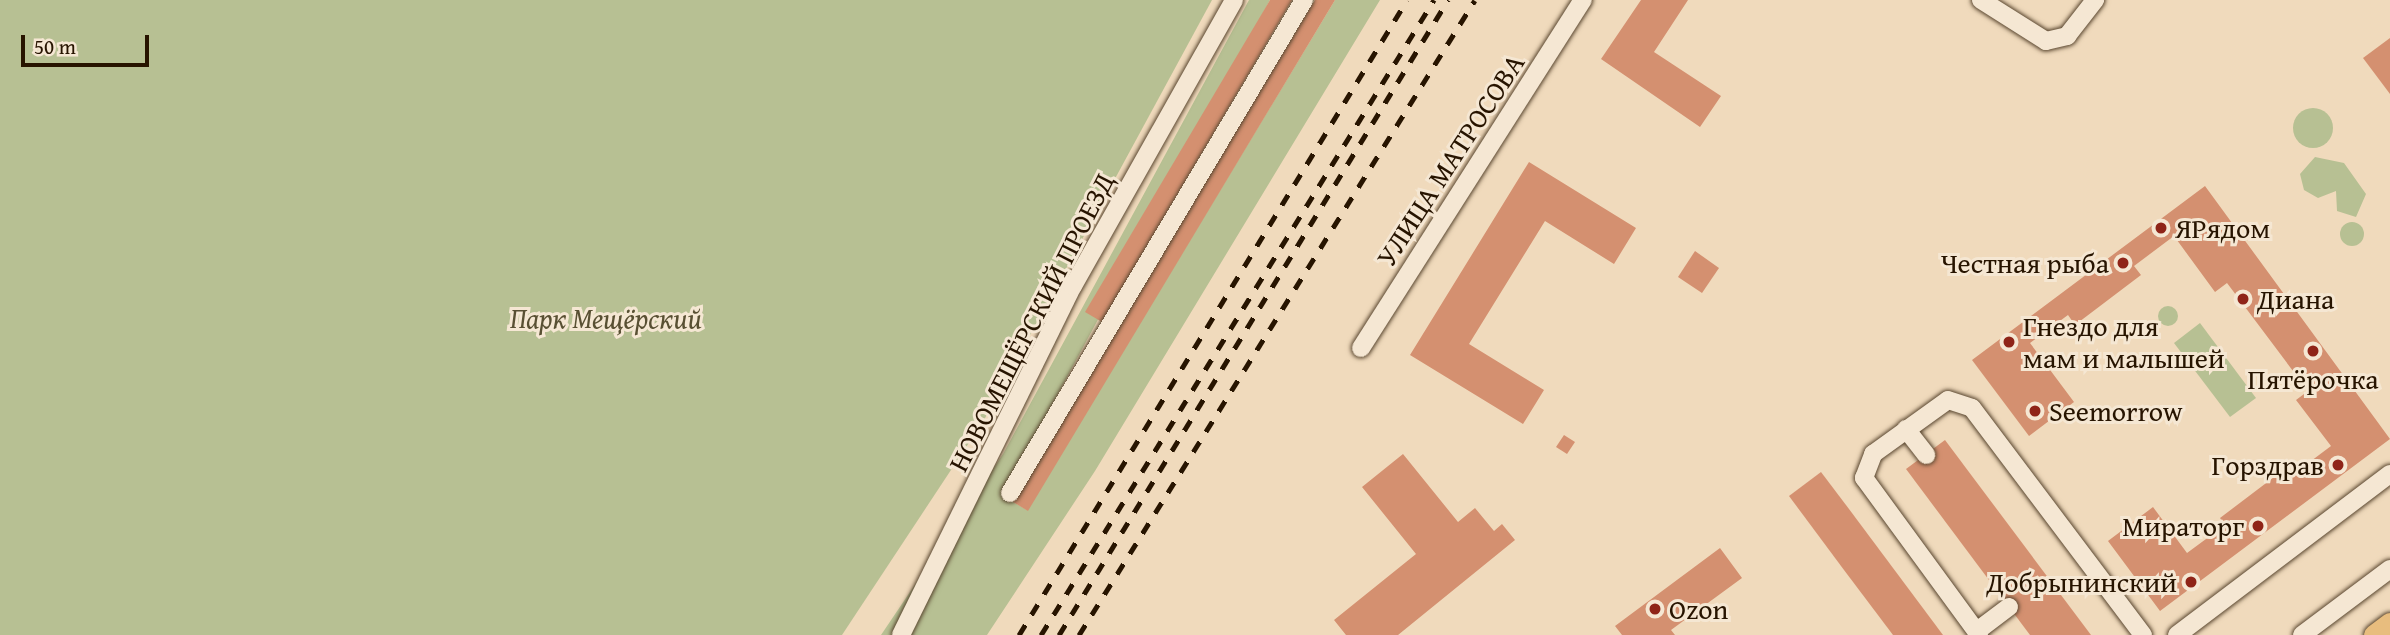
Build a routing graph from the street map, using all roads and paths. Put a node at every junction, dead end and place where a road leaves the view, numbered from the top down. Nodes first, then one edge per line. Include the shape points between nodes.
1 (1234, 0) edge
2 (1304, 0) edge
3 (1583, 0) edge
4 (1981, 0) edge
5 (2095, 0) edge
6 (1361, 348) dead end
7 (1906, 429) junction
8 (1926, 455) dead end
9 (2390, 474) edge
10 (1010, 493) dead end
11 (2390, 569) edge
12 (2009, 607) dead end
13 (2390, 623) edge
14 (1978, 633) edge
15 (901, 635) edge
16 (2143, 635) edge
17 (2177, 635) edge
18 (2302, 635) edge
19 (2374, 635) edge

1 - 15 street, НОВОМЕЩЁРСКИЙ ПРОЕЗД via 1073,286
2 - 10 street
3 - 6 street, УЛИЦА МАТРОСОВА
4 - 5 street via 2046,41 2067,36
7 - 8 street
7 - 14 street via 1866,462 1864,478
7 - 16 street via 1948,400 1972,408
9 - 17 street
11 - 18 street
12 - 14 street
13 - 19 main road

